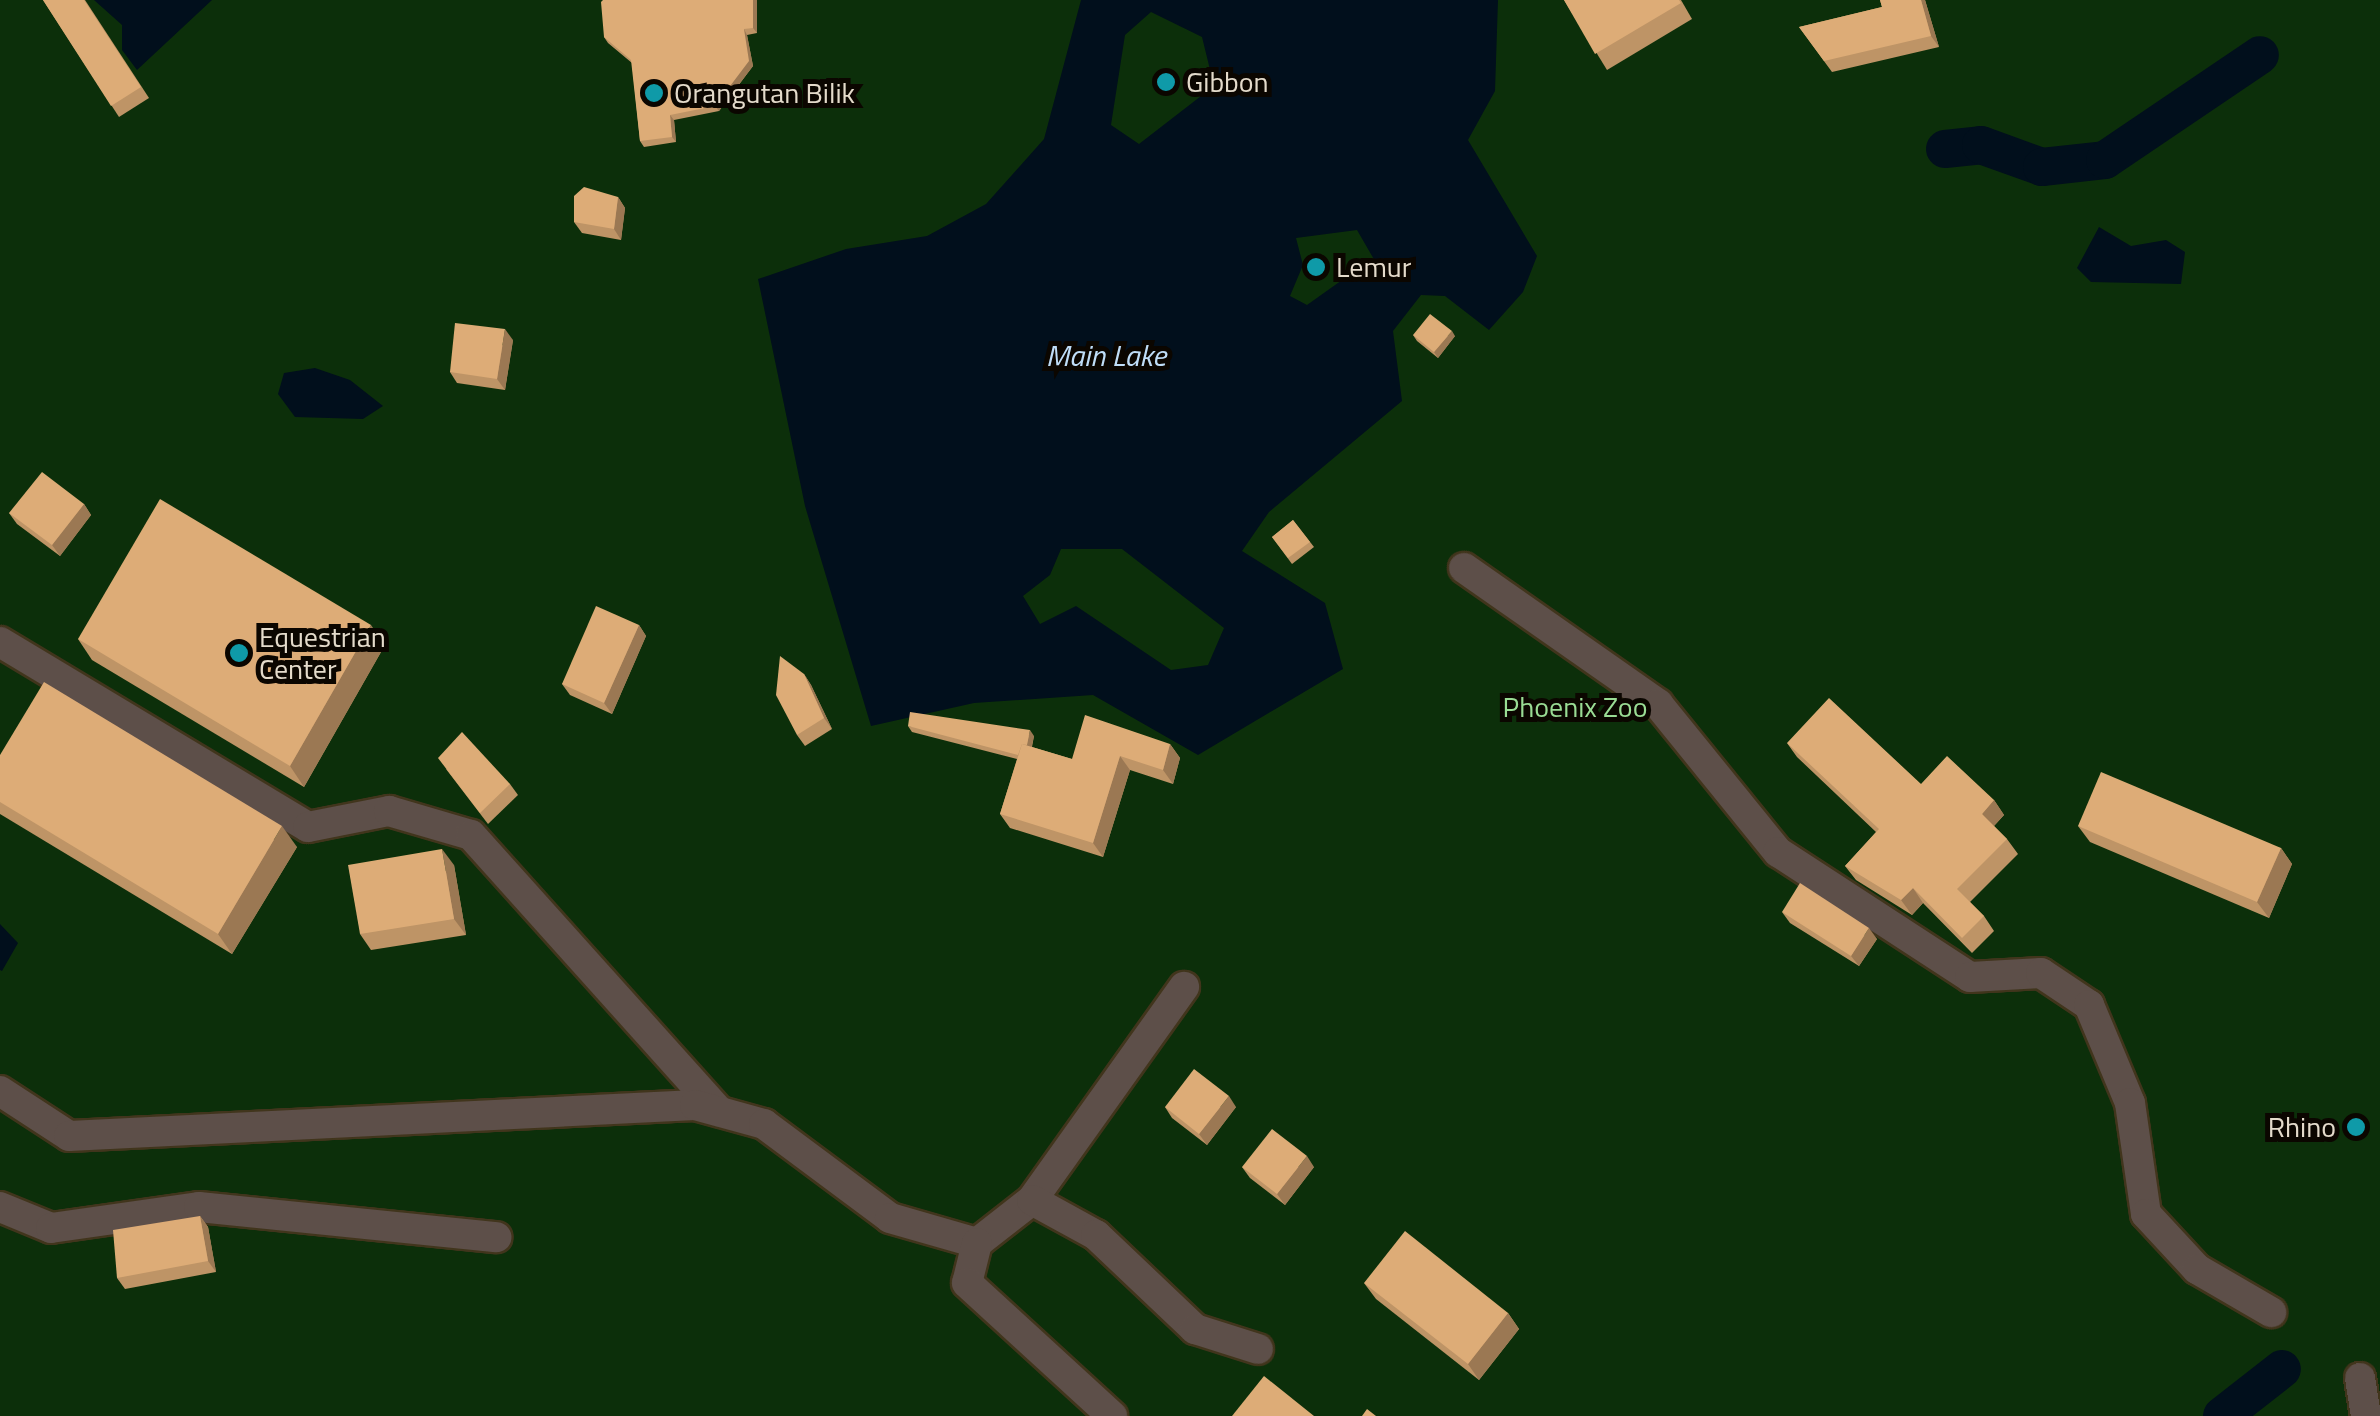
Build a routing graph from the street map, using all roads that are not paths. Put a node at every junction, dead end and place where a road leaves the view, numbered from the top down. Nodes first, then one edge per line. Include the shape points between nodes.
1 (1464, 568) dead end
2 (0, 642) edge
3 (1184, 987) dead end
4 (0, 1091) edge
5 (719, 1111) junction
6 (1032, 1200) junction
7 (0, 1207) edge
8 (496, 1237) dead end
9 (977, 1243) junction
10 (2271, 1312) dead end
11 (1258, 1349) dead end
12 (2360, 1378) dead end
13 (1112, 1416) edge
14 (2366, 1416) edge

1 - 10 lane via 1658,704 1778,852 1970,976 2041,973 2090,1005 2130,1103 2146,1214 2197,1269
2 - 5 lane via 308,827 389,811 470,835
3 - 6 lane
4 - 5 lane via 70,1136
5 - 9 lane via 764,1124 890,1218
6 - 9 lane
6 - 11 lane via 1096,1235 1196,1329
7 - 8 lane via 50,1228 199,1207
9 - 13 lane via 967,1282
12 - 14 lane

